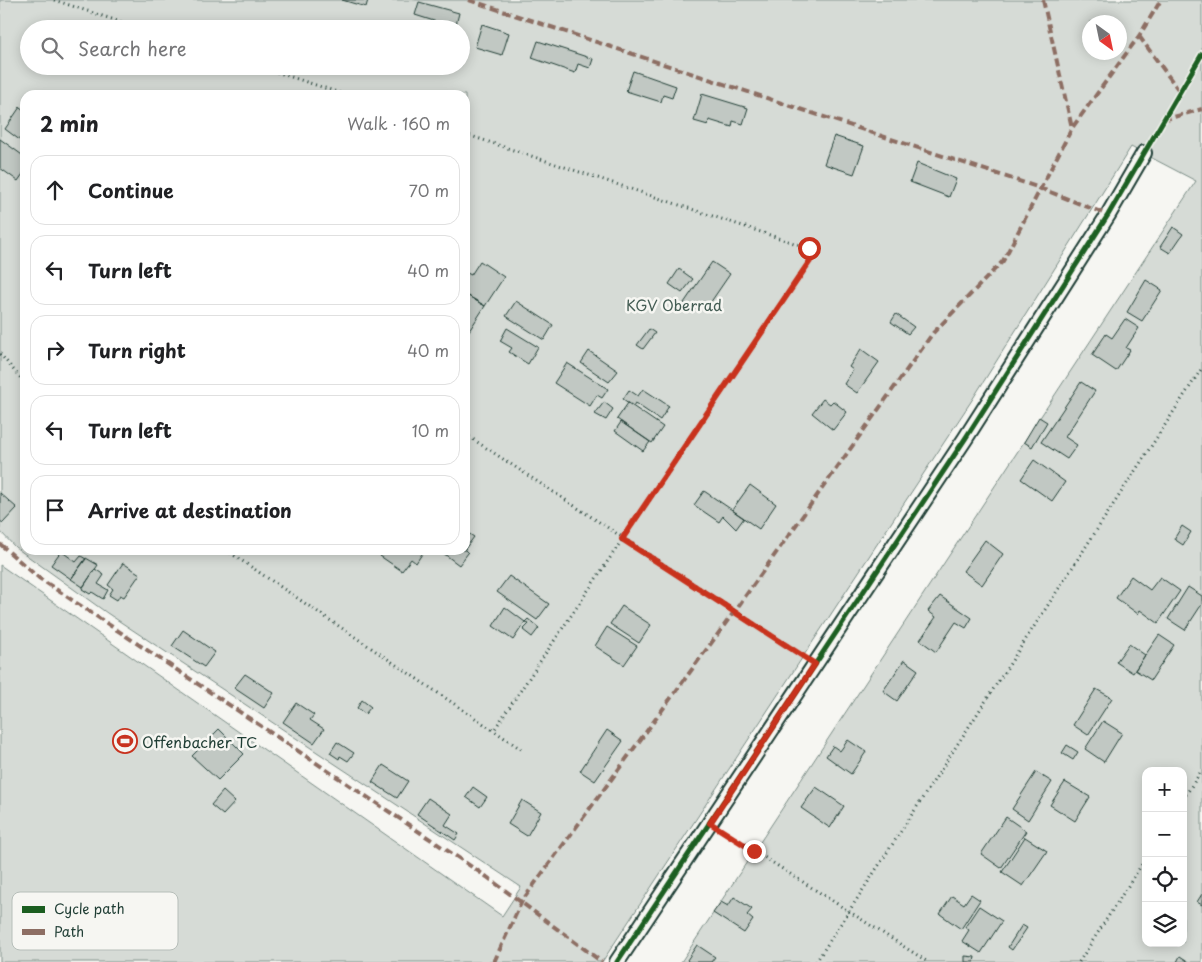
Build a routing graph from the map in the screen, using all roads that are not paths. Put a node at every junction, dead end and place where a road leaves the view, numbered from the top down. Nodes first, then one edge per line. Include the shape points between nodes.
1 (1144, 153) dead end
2 (616, 962) edge

1 - 2 lane via 970,431

